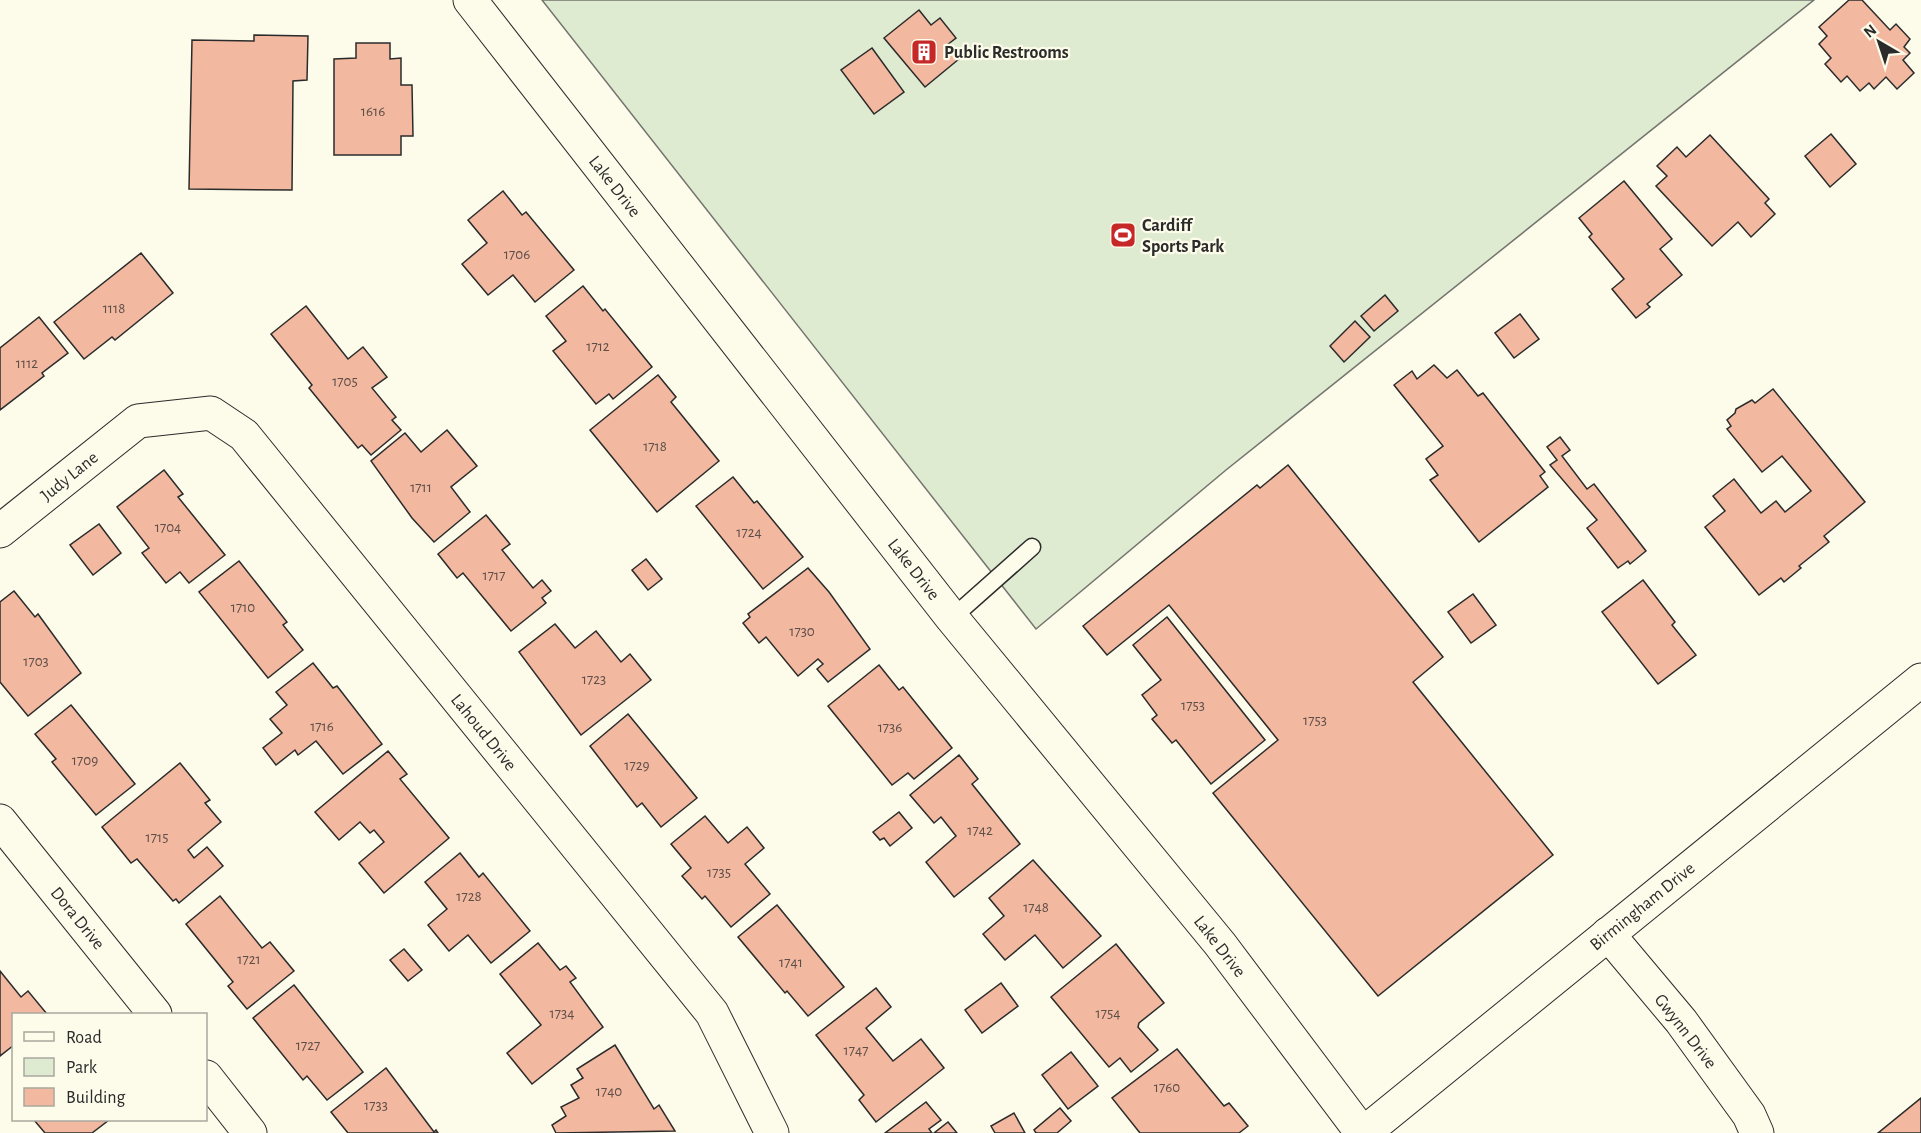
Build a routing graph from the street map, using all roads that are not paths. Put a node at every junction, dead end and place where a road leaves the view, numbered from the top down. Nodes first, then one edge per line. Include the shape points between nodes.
1 (470, 0) edge
2 (138, 421) joint
3 (0, 531) edge
4 (1032, 547) dead end
5 (952, 618) junction
6 (1921, 680) edge
7 (0, 821) edge
8 (1608, 934) junction
9 (154, 1013) edge
10 (207, 1078) edge
11 (250, 1133) edge
12 (772, 1133) edge
13 (1363, 1133) edge
14 (1757, 1133) edge

1 - 5 street, Lake Drive
2 - 3 street, Judy Lane
2 - 12 street, Lahoud Drive via 211,413 244,435 712,1013
4 - 5 lane
5 - 13 street, Lake Drive via 1220,944
6 - 8 street, Birmingham Drive
7 - 9 street, Dora Drive
8 - 13 street, Birmingham Drive
8 - 14 street, Gwynn Drive via 1682,1021 1749,1115
10 - 11 street

